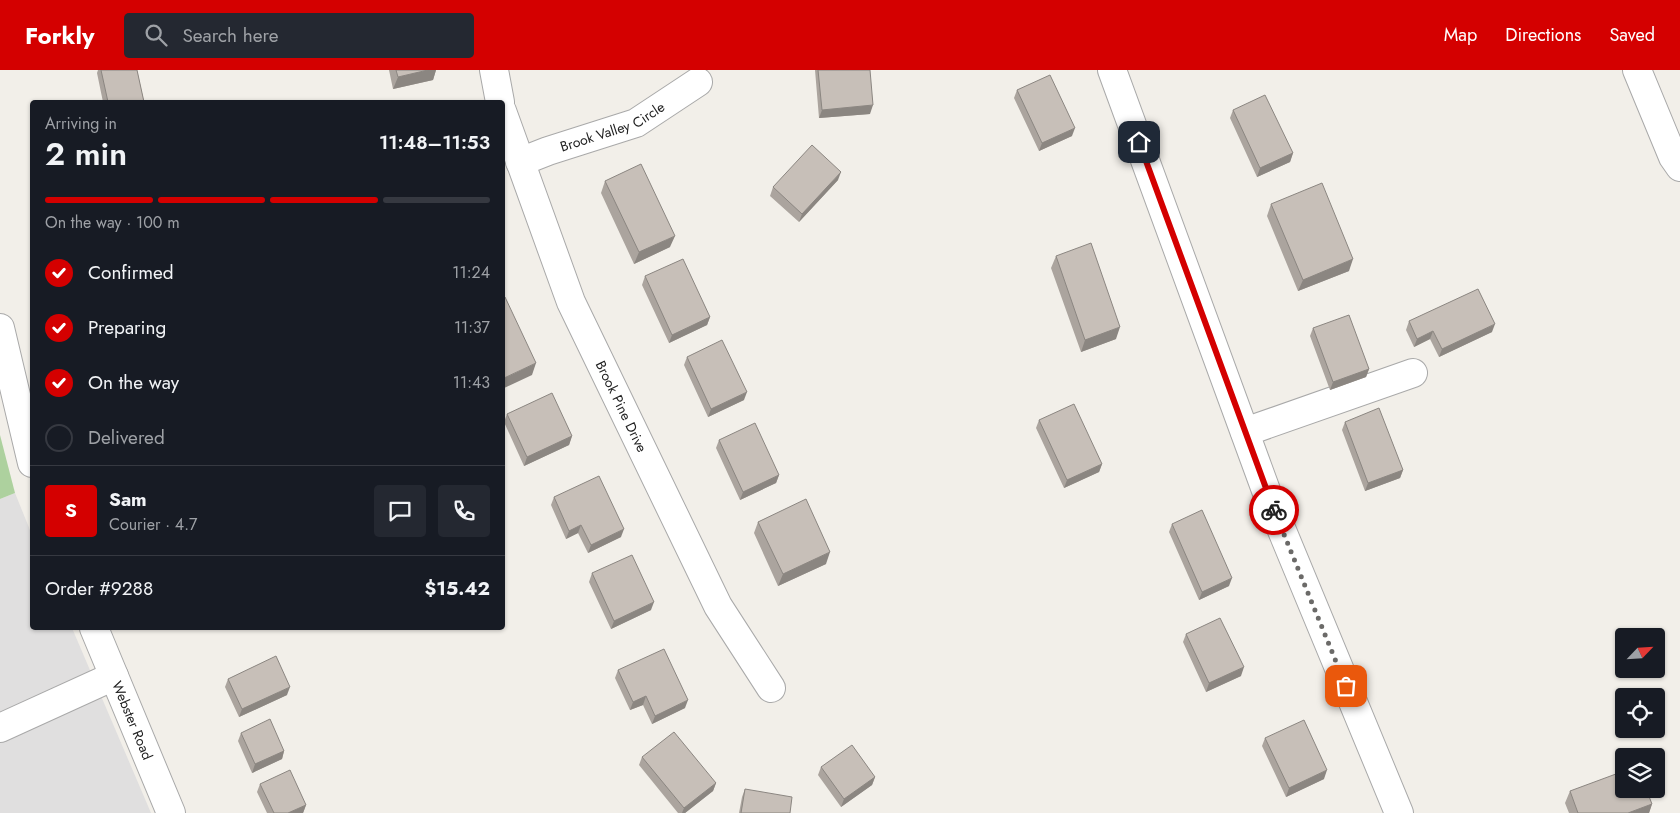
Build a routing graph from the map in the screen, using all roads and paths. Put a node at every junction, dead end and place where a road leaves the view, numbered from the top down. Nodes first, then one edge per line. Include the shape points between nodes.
1 (494, 70) edge
2 (1112, 70) edge
3 (1637, 70) edge
4 (698, 82) dead end
5 (500, 100) edge
6 (505, 120) edge
7 (520, 162) junction
8 (1680, 168) edge
9 (0, 328) edge
10 (1413, 373) dead end
11 (1245, 432) junction
12 (30, 455) edge
13 (95, 630) edge
14 (114, 676) junction
15 (771, 688) dead end
16 (0, 728) edge
17 (171, 813) edge
18 (1399, 813) edge

1 - 5 street
2 - 11 street
3 - 8 street
4 - 7 street, Brook Valley Circle via 636,124
6 - 7 street, Brook Pine Drive
7 - 15 street, Brook Pine Drive via 571,302 718,606
9 - 12 street
10 - 11 street
11 - 18 street via 1271,504
13 - 14 street, Webster Road
14 - 16 street
14 - 17 street, Webster Road

